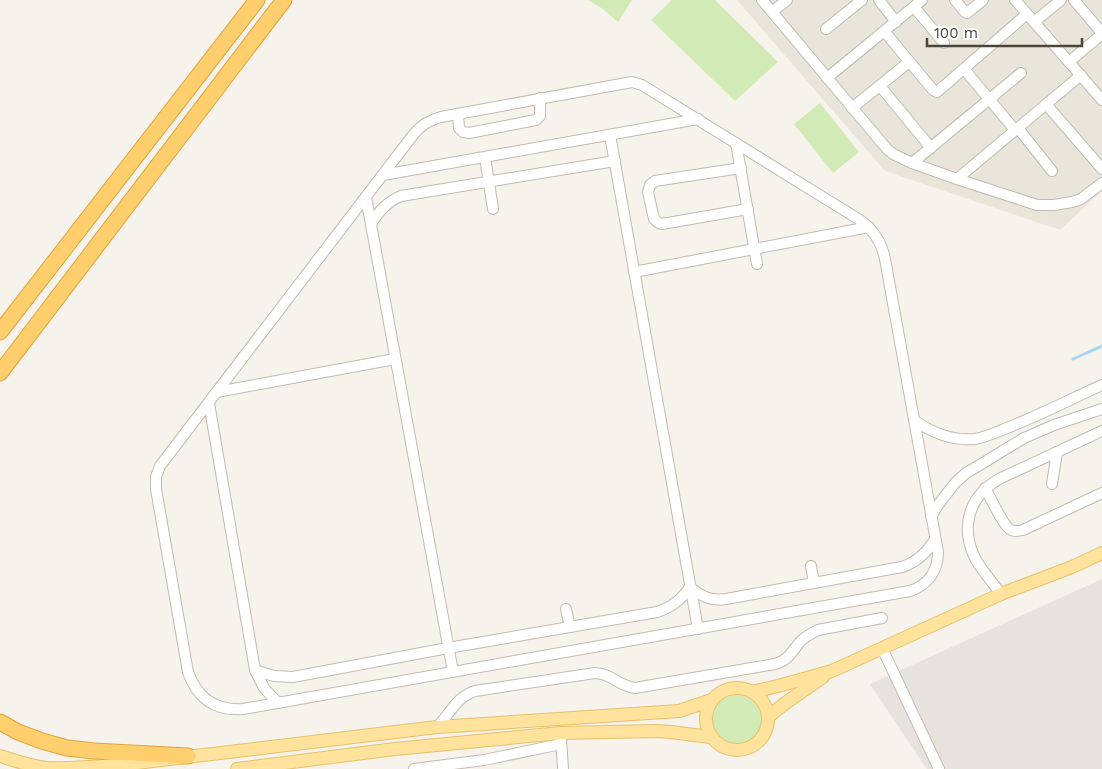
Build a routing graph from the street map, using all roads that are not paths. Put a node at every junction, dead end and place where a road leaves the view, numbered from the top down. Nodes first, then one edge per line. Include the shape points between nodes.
1 (256, 0) edge
2 (284, 0) edge
3 (762, 0) edge
4 (787, 0) edge
5 (862, 0) edge
6 (879, 0) edge
7 (955, 0) edge
8 (983, 0) edge
9 (1015, 0) edge
10 (1061, 0) edge
11 (1074, 0) edge
12 (918, 3) edge
13 (772, 12) junction
14 (1027, 14) junction
15 (896, 22) junction
16 (1034, 22) junction
17 (826, 30) dead end
18 (884, 31) junction
19 (1102, 34) edge
20 (944, 43) dead end
21 (909, 62) junction
22 (1069, 62) junction
23 (964, 69) junction
24 (1021, 73) dead end
25 (1081, 75) junction
26 (827, 78) junction
27 (880, 86) junction
28 (540, 98) junction
29 (989, 99) junction
30 (1102, 100) edge
31 (1046, 104) junction
32 (852, 108) junction
33 (458, 114) junction
34 (698, 119) junction
35 (1016, 129) junction
36 (610, 135) junction
37 (736, 144) junction
38 (931, 148) junction
39 (485, 157) junction
40 (615, 161) junction
41 (912, 163) junction
42 (740, 168) junction
43 (1102, 169) edge
44 (1052, 171) dead end
45 (383, 175) junction
46 (957, 179) junction
47 (489, 182) junction
48 (1102, 183) edge
49 (366, 197) junction
50 (493, 209) dead end
51 (748, 209) junction
52 (371, 224) junction
53 (869, 227) junction
54 (755, 249) junction
55 (757, 264) dead end
56 (634, 272) junction
57 (5, 320) edge
58 (0, 332) edge
59 (396, 359) junction
60 (2, 372) edge
61 (1102, 385) edge
62 (217, 392) junction
63 (209, 402) junction
64 (1102, 409) edge
65 (914, 420) junction
66 (1102, 432) edge
67 (1057, 452) junction
68 (1052, 484) dead end
69 (986, 488) junction
70 (1102, 493) edge
71 (931, 517) junction
72 (935, 539) junction
73 (1102, 553) edge
74 (811, 566) dead end
75 (814, 583) junction
76 (690, 587) junction
77 (1001, 594) junction
78 (566, 609) dead end
79 (882, 618) dead end
80 (570, 627) junction
81 (698, 629) junction
82 (448, 648) junction
83 (882, 648) junction
84 (255, 670) junction
85 (832, 671) junction
86 (453, 672) junction
87 (752, 692) junction
88 (712, 700) junction
89 (278, 703) junction
90 (768, 717) junction
91 (0, 722) edge
92 (437, 727) junction
93 (710, 737) junction
94 (561, 739) junction
95 (0, 756) edge
96 (188, 756) junction
97 (309, 765) edge
98 (484, 765) edge
99 (237, 769) edge
100 (414, 769) edge
101 (563, 769) edge
102 (940, 769) edge

1 - 57 highway via 84,224
2 - 60 highway
3 - 13 street
4 - 13 street
5 - 17 street
6 - 15 street
7 - 8 street via 967,13
9 - 14 street
10 - 16 street
11 - 19 street
12 - 15 street
12 - 20 street
13 - 26 street
14 - 16 street
14 - 23 street
15 - 18 street
16 - 22 street
18 - 21 street
18 - 26 street
19 - 22 street
21 - 23 street via 936,92
21 - 27 street
22 - 25 street
23 - 29 street
24 - 29 street
25 - 30 street
25 - 31 street
26 - 32 street
27 - 32 street
27 - 38 street
28 - 33 street
28 - 33 street via 540,116 536,120 469,133 460,128
28 - 34 street via 632,82
29 - 35 street
29 - 38 street
31 - 35 street
31 - 43 street
32 - 41 street via 890,152
33 - 45 street via 434,118 417,129
34 - 36 street
34 - 37 street
35 - 44 street
35 - 46 street
36 - 39 street
36 - 40 street
37 - 42 street
37 - 53 street
38 - 41 street
39 - 45 street
39 - 47 street
40 - 47 street
40 - 56 street
41 - 46 street
42 - 51 street
42 - 51 street via 655,181 648,192 654,219 662,224
45 - 49 street
46 - 48 street via 1037,205 1063,204 1081,199
47 - 50 street
47 - 52 street via 401,196 381,209
49 - 52 street
49 - 62 street
51 - 54 street
52 - 59 street
53 - 54 street
53 - 65 street via 883,250
54 - 55 street
54 - 56 street
56 - 76 street
57 - 58 highway
59 - 62 street
59 - 82 street
61 - 65 street via 984,437 948,437
62 - 63 street
63 - 84 street
63 - 89 street via 160,466 156,477 188,672 201,696 216,706 234,710
64 - 71 street via 1024,438 978,466 951,488
65 - 71 street
66 - 67 street
67 - 68 street
67 - 69 street
69 - 70 street via 1006,526 1016,532
69 - 77 street via 970,512 968,530 976,559
71 - 72 street
72 - 75 street via 918,560 902,567
72 - 81 street via 938,559 934,571 916,589
73 - 77 main road
74 - 75 street
75 - 76 street via 716,600 698,594
76 - 80 street via 676,603 657,612
76 - 81 street
77 - 83 main road
78 - 80 street
79 - 92 street via 818,630 801,641 786,659 775,664 635,688 595,672 475,691 459,700
80 - 82 street
81 - 86 street
82 - 84 street via 293,677
82 - 86 street
83 - 85 main road
83 - 102 street
84 - 89 street via 264,688
85 - 87 main road
85 - 90 main road
86 - 89 street
87 - 88 main road via 728,689
87 - 90 main road via 763,702
88 - 92 main road via 679,711
88 - 93 main road via 705,722
90 - 93 main road via 763,737 747,749 727,750
91 - 96 highway via 18,732 67,748
92 - 96 main road
93 - 94 main road via 656,731
94 - 97 main road via 395,749
94 - 98 street
94 - 101 street
95 - 96 main road via 46,768 70,768
97 - 99 main road
98 - 100 street via 440,765

